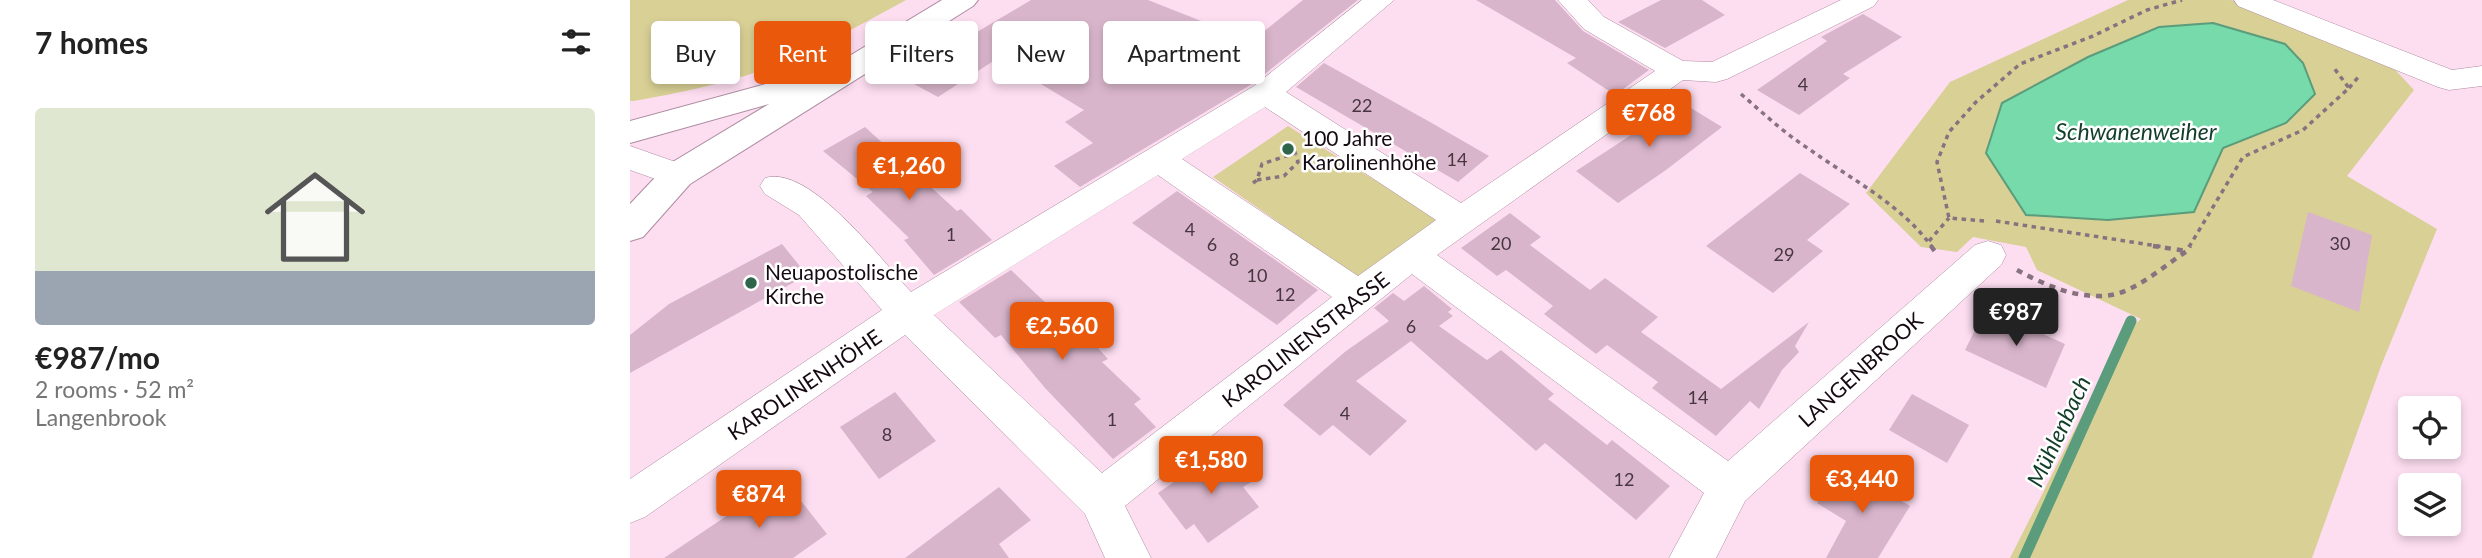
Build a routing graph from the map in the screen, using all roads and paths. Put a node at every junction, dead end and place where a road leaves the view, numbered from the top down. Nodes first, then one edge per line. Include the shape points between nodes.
1 (963, 0) edge
2 (1380, 0) edge
3 (1572, 0) edge
4 (1864, 0) edge
5 (2182, 0) edge
6 (2248, 0) edge
7 (2326, 60) dead end
8 (851, 67) edge
9 (1677, 70) junction
10 (1716, 72) junction
11 (2482, 76) edge
12 (799, 84) edge
13 (823, 84) edge
14 (1265, 93) junction
15 (630, 132) edge
16 (1326, 132) junction
17 (1296, 155) junction
18 (630, 157) edge
19 (1160, 160) junction
20 (678, 175) junction
21 (1257, 180) junction
22 (777, 186) dead end
23 (1223, 203) junction
24 (630, 204) edge
25 (1950, 218) junction
26 (1460, 219) junction
27 (630, 226) edge
28 (2187, 251) junction
29 (1411, 255) junction
30 (1988, 255) joint
31 (1360, 297) junction
32 (907, 313) junction
33 (1730, 487) junction
34 (1100, 500) junction
35 (630, 503) edge
36 (1129, 558) edge
37 (1692, 558) edge

1 - 8 main road
2 - 14 street, KAROLINENHÖHE
3 - 9 street via 1594,23
4 - 10 street
5 - 25 path via 2147,10 2020,64 1976,102 1949,132 1937,162
6 - 11 street via 2449,80
7 - 28 path via 2349,88 2303,130 2243,157
9 - 10 street
9 - 26 street, KAROLINENSTRASSE
10 - 25 path via 1790,136 1930,241
12 - 15 main road
13 - 20 main road
14 - 16 street
14 - 19 street, KAROLINENHÖHE
16 - 17 path
16 - 26 street
17 - 21 path via 1282,155 1262,164
17 - 21 path via 1298,162 1284,176
18 - 20 street
19 - 23 street
19 - 32 street, KAROLINENHÖHE
20 - 24 main road
20 - 27 main road
21 - 23 path
22 - 32 street via 811,206
23 - 31 street
25 - 28 path via 2018,223
26 - 29 street, KAROLINENSTRASSE
28 - 30 path via 2112,295 2081,295 2049,287
29 - 31 street, KAROLINENSTRASSE
29 - 33 street
30 - 33 street, LANGENBROOK
31 - 34 street, KAROLINENSTRASSE
32 - 34 street
32 - 35 street, KAROLINENHÖHE
33 - 37 street, LANGENBROOK
34 - 36 street

